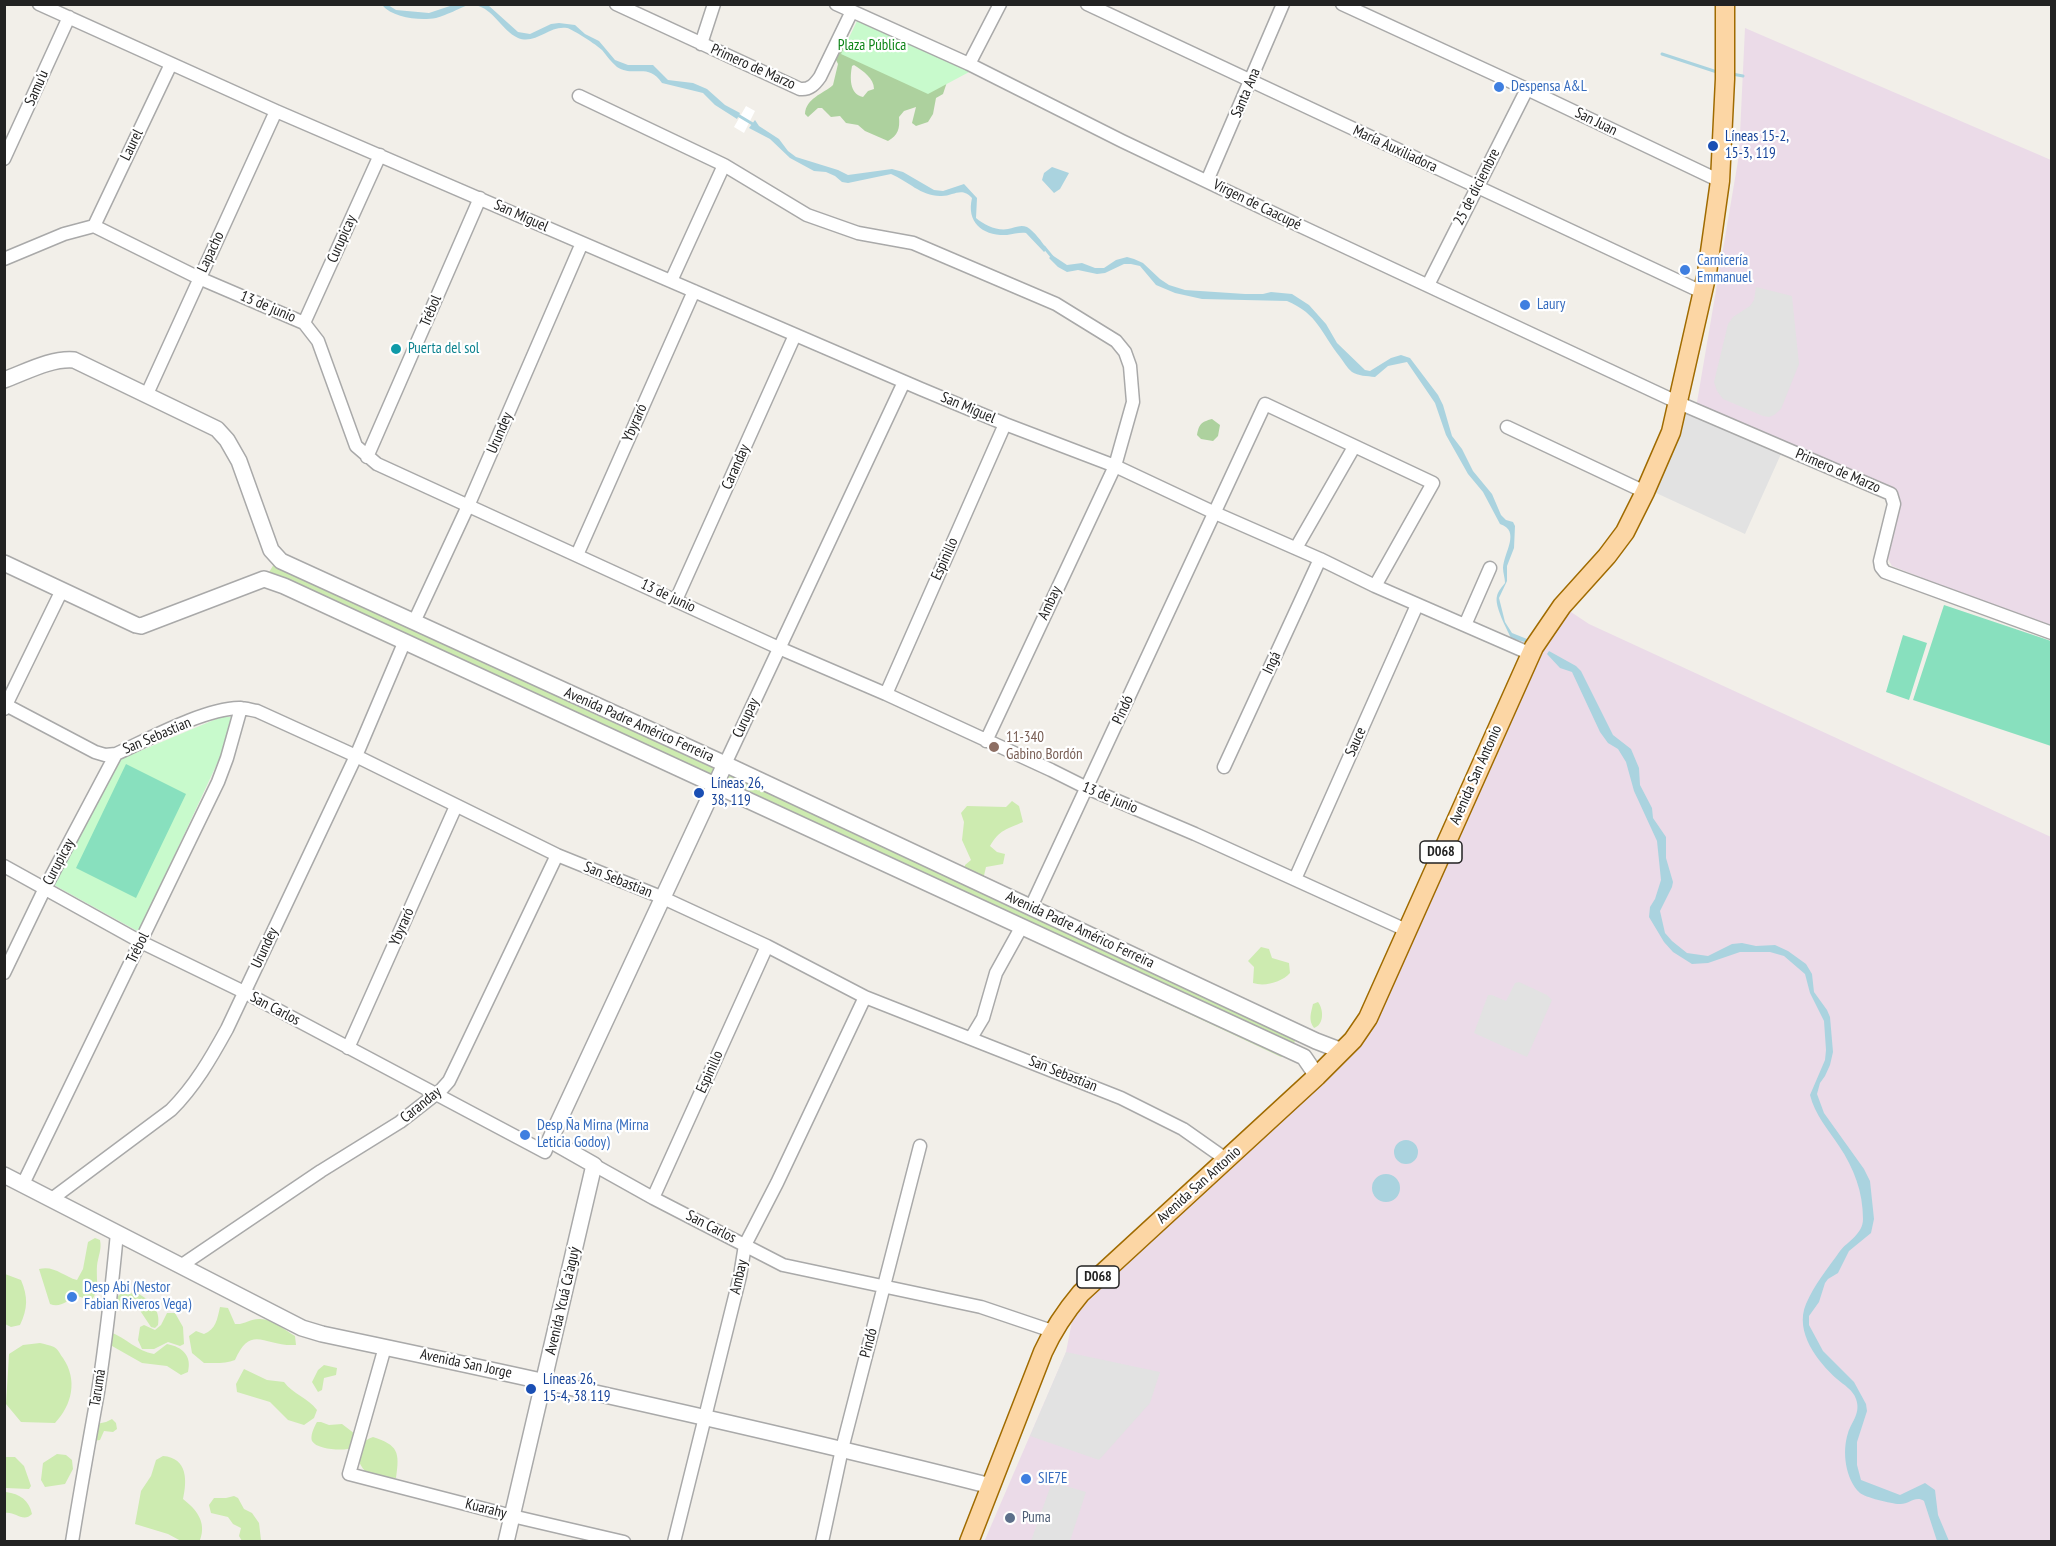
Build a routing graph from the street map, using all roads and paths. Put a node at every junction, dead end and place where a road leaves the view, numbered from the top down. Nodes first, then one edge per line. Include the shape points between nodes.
1 (39, 4) edge
2 (616, 4) edge
3 (714, 4) edge
4 (836, 4) edge
5 (1000, 4) edge
6 (1087, 4) edge
7 (1283, 4) edge
8 (1342, 4) edge
9 (1724, 5) edge
10 (852, 11) junction
11 (69, 17) junction
12 (701, 44) junction
13 (171, 64) junction
14 (969, 64) junction
15 (1251, 81) junction
16 (1527, 89) junction
17 (579, 96) dead end
18 (276, 111) junction
19 (380, 155) junction
20 (4, 159) edge
21 (724, 165) junction
22 (1207, 181) junction
23 (1720, 181) junction
24 (1477, 187) junction
25 (480, 198) junction
26 (94, 226) junction
27 (582, 243) junction
28 (4, 259) edge
29 (199, 278) junction
30 (671, 281) junction
31 (1428, 285) junction
32 (694, 291) junction
33 (1704, 293) junction
34 (304, 323) junction
35 (795, 335) junction
36 (4, 380) edge
37 (904, 382) junction
38 (147, 394) junction
39 (1680, 403) junction
40 (1005, 424) junction
41 (1507, 427) dead end
42 (1354, 447) junction
43 (367, 458) junction
44 (1115, 466) junction
45 (1645, 492) junction
46 (468, 506) junction
47 (1215, 513) junction
48 (1296, 548) junction
49 (271, 550) junction
50 (577, 555) junction
51 (1320, 559) junction
52 (4, 563) edge
53 (1490, 568) dead end
54 (264, 579) junction
55 (1375, 586) junction
56 (62, 590) junction
57 (676, 600) junction
58 (1417, 604) junction
59 (414, 622) junction
60 (1465, 625) junction
61 (2052, 633) edge
62 (404, 643) junction
63 (1535, 645) junction
64 (779, 648) junction
65 (886, 694) junction
66 (5, 706) edge
67 (241, 708) junction
68 (986, 741) junction
69 (116, 754) junction
70 (356, 756) junction
71 (725, 764) junction
72 (1224, 767) dead end
73 (715, 785) junction
74 (1087, 789) junction
75 (456, 806) junction
76 (558, 855) junction
77 (4, 866) edge
78 (1295, 879) junction
79 (45, 888) junction
80 (661, 897) junction
81 (1031, 907) junction
82 (1022, 926) junction
83 (1406, 930) junction
84 (141, 942) junction
85 (766, 946) junction
86 (4, 973) edge
87 (244, 992) junction
88 (865, 997) junction
89 (971, 1038) junction
90 (1316, 1041) junction
91 (348, 1048) junction
92 (1342, 1051) junction
93 (1304, 1057) junction
94 (1317, 1076) junction
95 (437, 1093) junction
96 (548, 1146) junction
97 (920, 1146) dead end
98 (1227, 1160) junction
99 (594, 1165) junction
100 (4, 1175) edge
101 (23, 1184) junction
102 (53, 1198) junction
103 (653, 1198) junction
104 (117, 1233) junction
105 (746, 1245) junction
106 (182, 1265) junction
107 (884, 1287) junction
108 (1052, 1331) junction
109 (385, 1347) junction
110 (544, 1380) junction
111 (705, 1417) junction
112 (842, 1449) junction
113 (991, 1486) junction
114 (512, 1516) junction
115 (72, 1542) edge
116 (506, 1542) edge
117 (624, 1542) edge
118 (674, 1542) edge
119 (822, 1542) edge
120 (969, 1542) edge

1 - 11 street, San Miguel
2 - 12 street, Primero de Marzo
3 - 12 street
4 - 10 street, Virgen de Caacupé
5 - 14 street
6 - 15 street, María Auxiliadora
7 - 15 street, Santa Ana
8 - 16 street, San Juan
9 - 23 main road, Avenida San Antonio / D068 via 1726,74
10 - 12 street, Primero de Marzo via 820,77 807,89
10 - 14 street, Virgen de Caacupé
11 - 13 street, San Miguel
11 - 20 street, Samu'u
13 - 18 street, San Miguel
13 - 26 street, Laurel
14 - 22 street, Virgen de Caacupé
15 - 22 street, Santa Ana
15 - 24 street, María Auxiliadora
16 - 23 street, San Juan
16 - 24 street, 25 de diciembre
17 - 21 street, Ambay
18 - 19 street, San Miguel
18 - 29 street, Lapacho
19 - 25 street, San Miguel
19 - 34 street, Curupicay
21 - 30 street
21 - 44 street, Ambay via 807,214 858,233 913,243 1056,304 1116,341 1130,366 1133,402
22 - 31 street, Virgen de Caacupé
23 - 33 main road, Avenida San Antonio / D068
24 - 31 street, 25 de diciembre
24 - 33 street, María Auxiliadora
25 - 27 street, San Miguel
25 - 43 street, Trébol
26 - 28 street
26 - 29 street, 13 de junio
27 - 30 street, San Miguel
27 - 46 street, Urundey
29 - 34 street, 13 de junio
29 - 38 street, Lapacho
30 - 32 street, San Miguel
31 - 39 street, Virgen de Caacupé
32 - 35 street, San Miguel
32 - 50 street, Ybyraró
33 - 39 main road, Avenida San Antonio / D068
34 - 43 street, 13 de junio via 318,341 351,435
35 - 37 street, San Miguel
35 - 57 street, Caranday
36 - 38 street via 65,359
37 - 40 street, San Miguel
37 - 64 street, Curupay
38 - 49 street via 217,429 227,440 239,461
39 - 45 main road, Avenida San Antonio / D068
39 - 61 street, Primero de Marzo via 1891,494 1894,504 1880,561 1885,572
40 - 44 street, San Miguel
40 - 65 street, Espinillo
41 - 45 street
42 - 47 street, Pindó via 1265,404
42 - 48 street
42 - 55 street via 1433,483
43 - 46 street, 13 de junio
44 - 47 street, San Miguel
44 - 68 street, Ambay
45 - 63 main road, Avenida San Antonio / D068 via 1607,556 1562,606
46 - 50 street, 13 de junio
46 - 59 street, Urundey
47 - 48 street, San Miguel
47 - 74 street, Pindó
48 - 51 street, San Miguel
49 - 54 street via 271,567
49 - 59 street, Avenida Padre Américo Ferreira via 281,561
50 - 57 street, 13 de junio
51 - 55 street, San Miguel
51 - 72 street, Ingá
52 - 56 street
53 - 60 street
54 - 56 street via 141,626
54 - 62 street, Avenida Padre Américo Ferreira
55 - 58 street, San Miguel
56 - 66 street
57 - 64 street, 13 de junio
58 - 60 street, San Miguel
58 - 78 street, Sauce
59 - 71 street, Avenida Padre Américo Ferreira
60 - 63 street, San Miguel
62 - 70 street, Urundey
62 - 73 street, Avenida Padre Américo Ferreira
63 - 83 main road, Avenida San Antonio / D068
64 - 65 street, 13 de junio
64 - 71 street, Curupay
65 - 68 street, 13 de junio
66 - 69 street, San Sebastian via 94,752
67 - 69 street, San Sebastian via 204,716
67 - 70 street, San Sebastian via 257,711
67 - 84 street, Trébol via 218,782
68 - 74 street, 13 de junio
69 - 79 street, Curupicay
70 - 75 street, San Sebastian
70 - 87 street, Urundey
71 - 73 street, Curupay
71 - 81 street, Avenida Padre Américo Ferreira
73 - 80 street, Curupay
73 - 82 street, Avenida Padre Américo Ferreira
74 - 78 street, 13 de junio
74 - 81 street, Pindó
75 - 76 street, San Sebastian
75 - 91 street, Ybyraró
76 - 80 street, San Sebastian
76 - 95 street, Caranday via 449,1081
77 - 79 street, San Carlos
78 - 83 street, 13 de junio
79 - 84 street, San Carlos
79 - 86 street, Curupicay
80 - 85 street, San Sebastian
80 - 96 street, Curupay
81 - 90 street, Avenida Padre Américo Ferreira
82 - 89 street via 996,973 983,1018
82 - 93 street, Avenida Padre Américo Ferreira
83 - 92 main road, Avenida San Antonio / D068 via 1368,1018
84 - 87 street, San Carlos
84 - 101 street, Trébol
85 - 88 street, San Sebastian
85 - 103 street, Espinillo
87 - 91 street, San Carlos
87 - 102 street, Urundey via 208,1064 171,1110
88 - 89 street, San Sebastian
88 - 105 street, Ambay
89 - 98 street, San Sebastian via 1121,1098 1183,1129
90 - 92 street, Avenida Padre Américo Ferreira
90 - 93 street
91 - 95 street, San Carlos
92 - 94 main road, Avenida San Antonio / D068
93 - 94 street
94 - 98 main road, Avenida San Antonio / D068
95 - 96 street, San Carlos
95 - 106 street, Caranday via 385,1132
96 - 99 street, San Carlos
97 - 107 street, Pindó
98 - 108 main road, Avenida San Antonio / D068 via 1081,1293
99 - 103 street, San Carlos
99 - 110 street, Avenida Ycuá Ca'aguý
100 - 101 street, Avenida San Jorge
101 - 102 street, Avenida San Jorge
102 - 104 street, Avenida San Jorge
103 - 105 street, San Carlos
104 - 106 street, Avenida San Jorge
104 - 115 street, Tarumá via 110,1308
105 - 107 street, San Carlos via 783,1265
105 - 111 street, Ambay
106 - 109 street, Avenida San Jorge via 302,1328
107 - 108 street, San Carlos via 981,1307
107 - 112 street, Pindó
108 - 113 main road, Avenida San Antonio / D068
109 - 110 street, Avenida San Jorge
109 - 114 street, Kuarahy via 349,1474
110 - 111 street, Avenida San Jorge
110 - 114 street, Avenida Ycuá Ca'aguý
111 - 112 street, Avenida San Jorge
111 - 118 street, Ambay
112 - 113 street, Avenida San Jorge
112 - 119 street, Pindó
113 - 120 main road, Avenida San Antonio / D068
114 - 116 street, Avenida Ycuá Ca'aguý
114 - 117 street, Kuarahy

